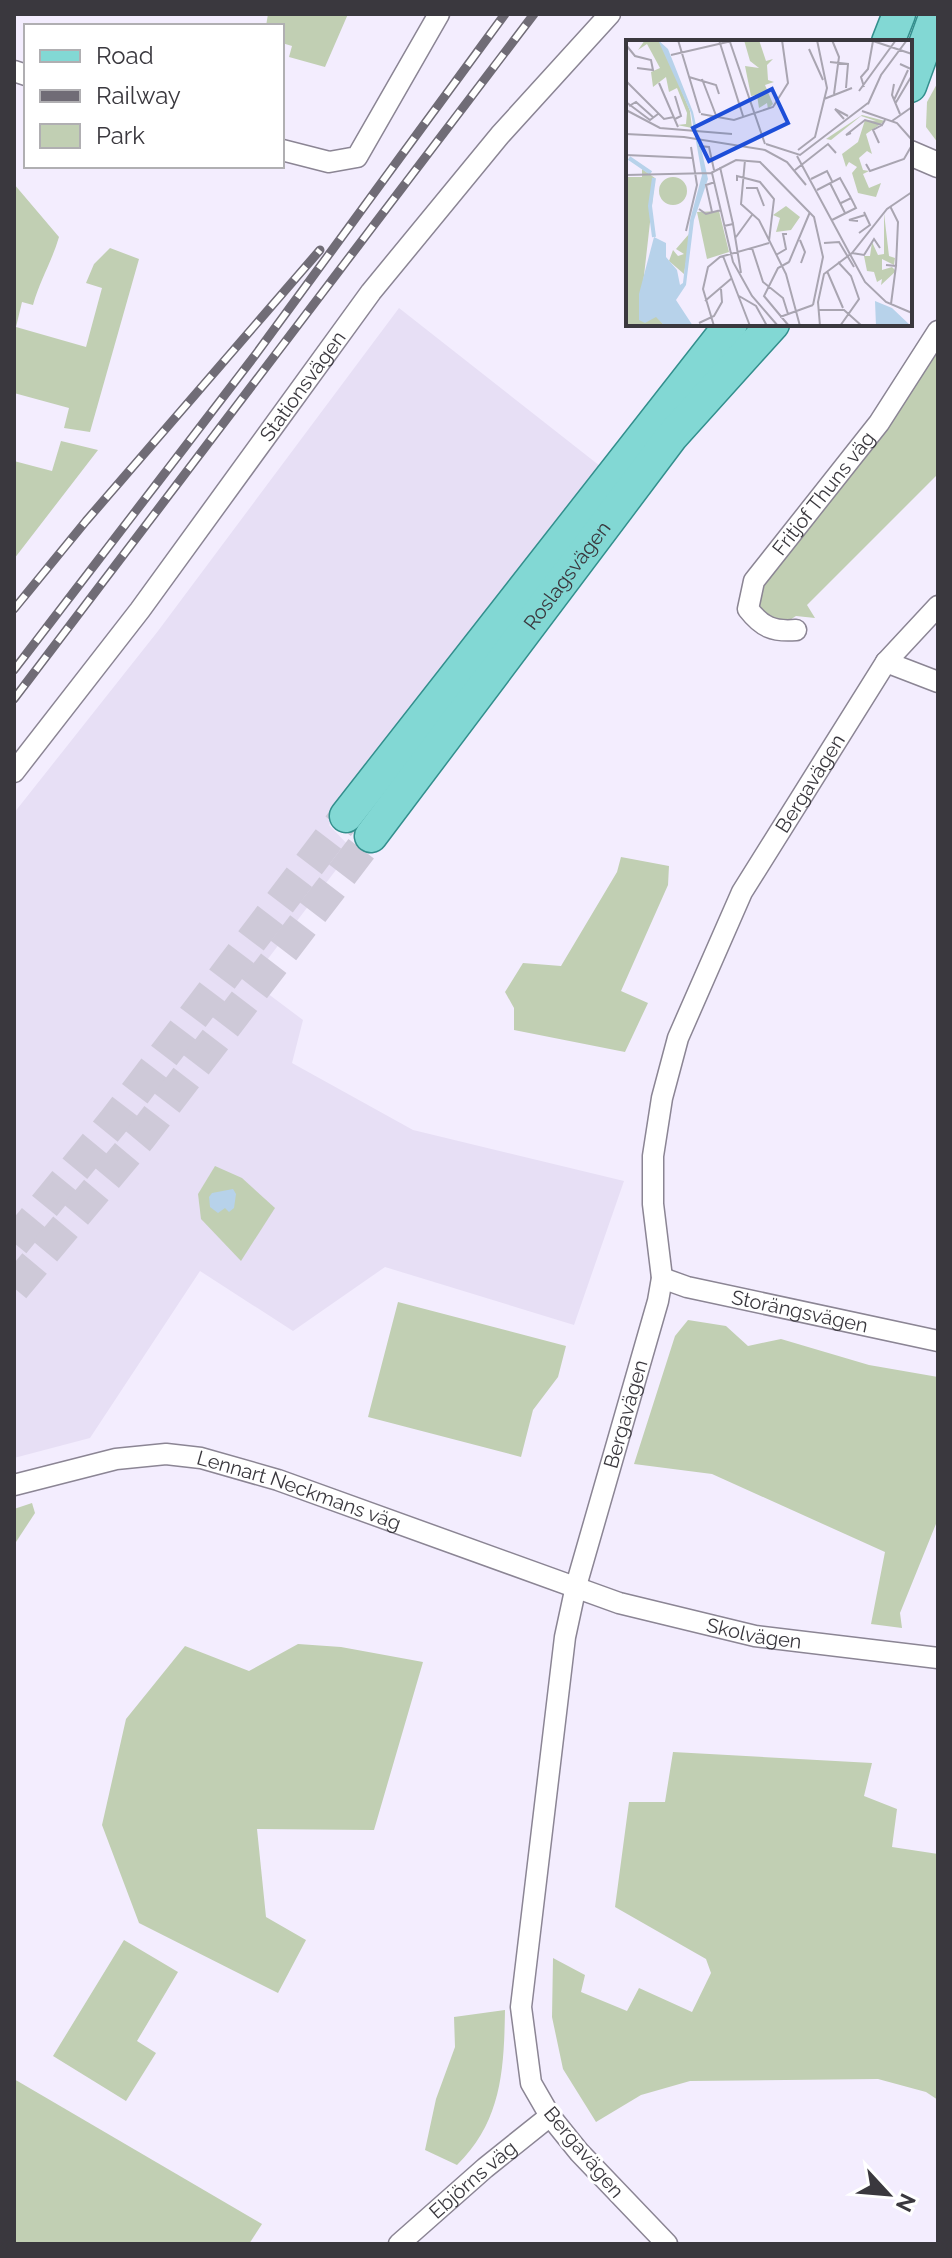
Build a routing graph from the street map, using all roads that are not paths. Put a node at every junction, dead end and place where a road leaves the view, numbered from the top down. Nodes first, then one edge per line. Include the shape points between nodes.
1 (439, 14) edge
2 (603, 22) edge
3 (284, 151) edge
4 (912, 154) edge
5 (938, 165) edge
6 (730, 326) edge
7 (771, 326) edge
8 (938, 331) edge
9 (938, 606) edge
10 (796, 630) dead end
11 (886, 662) junction
12 (938, 682) edge
13 (14, 772) edge
14 (662, 1278) junction
15 (938, 1341) edge
16 (14, 1485) edge
17 (576, 1586) junction
18 (938, 1658) edge
19 (550, 2116) junction
20 (399, 2244) edge
21 (667, 2244) edge

1 - 3 street via 357,157 329,162
2 - 13 street, Stationsvägen via 500,135 371,292 140,610
4 - 5 street
6 - 7 main road, Roslagsvägen via 358,826 672,436
8 - 10 street, Fritjof Thuns väg via 879,423 754,581 748,609 760,624 778,632
9 - 11 street, Bergavägen
11 - 12 street
11 - 14 street, Bergavägen via 742,892 678,1038 653,1156
14 - 15 street, Storängsvägen
14 - 17 street, Bergavägen
16 - 17 street, Lennart Neckmans väg via 116,1459 166,1454 201,1458 278,1480
17 - 18 street, Skolvägen via 619,1603 755,1636
17 - 19 street, Bergavägen via 565,1637 521,2007 531,2083
19 - 20 street, Ebjörns väg
19 - 21 street, Bergavägen

